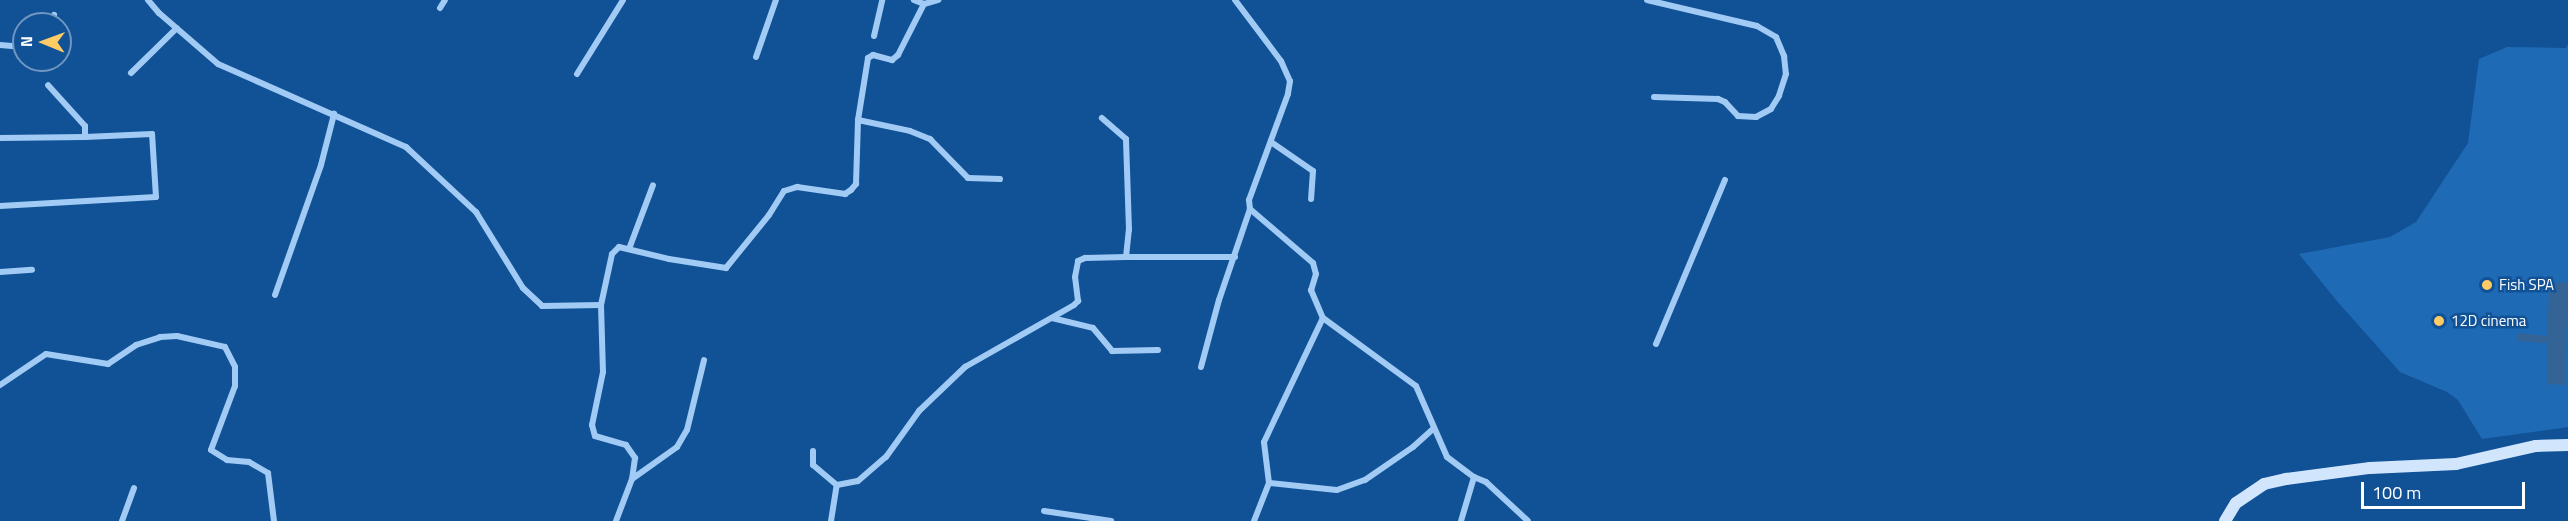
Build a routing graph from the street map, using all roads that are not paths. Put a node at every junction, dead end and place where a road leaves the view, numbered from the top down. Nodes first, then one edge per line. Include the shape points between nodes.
1 (148, 0) edge
2 (445, 0) edge
3 (623, 0) edge
4 (776, 0) edge
5 (882, 0) edge
6 (914, 0) edge
7 (938, 0) edge
8 (1235, 0) edge
9 (1647, 0) edge
10 (924, 4) junction
11 (440, 8) dead end
12 (177, 28) junction
13 (874, 36) dead end
14 (756, 57) dead end
15 (131, 73) dead end
16 (577, 74) dead end
17 (48, 85) dead end
18 (1654, 97) dead end
19 (334, 114) junction
20 (1102, 118) dead end
21 (858, 120) junction
22 (85, 137) junction
23 (0, 138) edge
24 (1270, 142) junction
25 (1000, 179) dead end
26 (1725, 180) dead end
27 (654, 185) dead end
28 (1311, 199) dead end
29 (0, 206) edge
30 (1250, 209) junction
31 (629, 249) junction
32 (1235, 256) junction
33 (1126, 257) junction
34 (32, 270) dead end
35 (0, 272) edge
36 (275, 295) dead end
37 (601, 305) junction
38 (1051, 318) junction
39 (1323, 318) junction
40 (1656, 344) dead end
41 (1158, 350) dead end
42 (704, 360) dead end
43 (1201, 367) dead end
44 (0, 384) edge
45 (1434, 428) junction
46 (2568, 446) edge
47 (813, 451) dead end
48 (1474, 477) junction
49 (632, 479) junction
50 (1269, 483) junction
51 (837, 485) junction
52 (134, 488) dead end
53 (1044, 511) dead end
54 (122, 521) edge
55 (274, 521) edge
56 (616, 521) edge
57 (831, 521) edge
58 (1111, 521) edge
59 (1254, 521) edge
60 (1461, 521) edge
61 (1528, 521) edge
62 (2225, 521) edge

1 - 12 street
2 - 11 street
3 - 16 street
4 - 14 street
5 - 13 street
6 - 10 street
7 - 10 street
8 - 24 street via 1281,61 1290,81
9 - 18 street via 1757,26 1776,37 1786,74 1771,109 1756,117 1738,116 1718,99
10 - 21 street via 898,55 892,60 873,55 867,58
12 - 15 street
12 - 19 street via 218,64
17 - 22 street via 85,126
19 - 36 street via 321,165
19 - 37 street via 406,147 476,212 523,288 542,306
20 - 33 street via 1126,140
21 - 25 street via 930,139 968,178
21 - 31 street via 856,184 851,190 845,194 797,187 784,191 726,268
22 - 23 street
22 - 29 street via 152,134 156,197
24 - 28 street via 1313,171
24 - 30 street via 1249,200
26 - 40 street
27 - 31 street
30 - 32 street
30 - 39 street via 1313,263 1316,274 1311,290
31 - 37 street via 619,247 612,254
32 - 33 street
32 - 43 street
33 - 38 street via 1078,261 1078,301
34 - 35 street
37 - 49 street via 603,372 592,425 595,436 626,445 635,458
38 - 41 street via 1093,328 1112,351
38 - 51 street via 965,366 919,411 886,457 858,481
39 - 45 street via 1416,386
39 - 50 street via 1264,442
42 - 49 street via 687,430 677,447
44 - 55 street via 46,354 108,364 136,345 177,336 225,348 235,367 235,386 211,450 227,460 249,462 268,473
45 - 48 street via 1447,457
45 - 50 street via 1365,480 1337,490
46 - 62 main road via 2536,446 2456,464 2370,468 2286,479 2264,484 2236,503
47 - 51 street via 813,465
48 - 60 street
48 - 61 street via 1486,482
49 - 56 street
50 - 59 street
51 - 57 street
52 - 54 street
53 - 58 street

